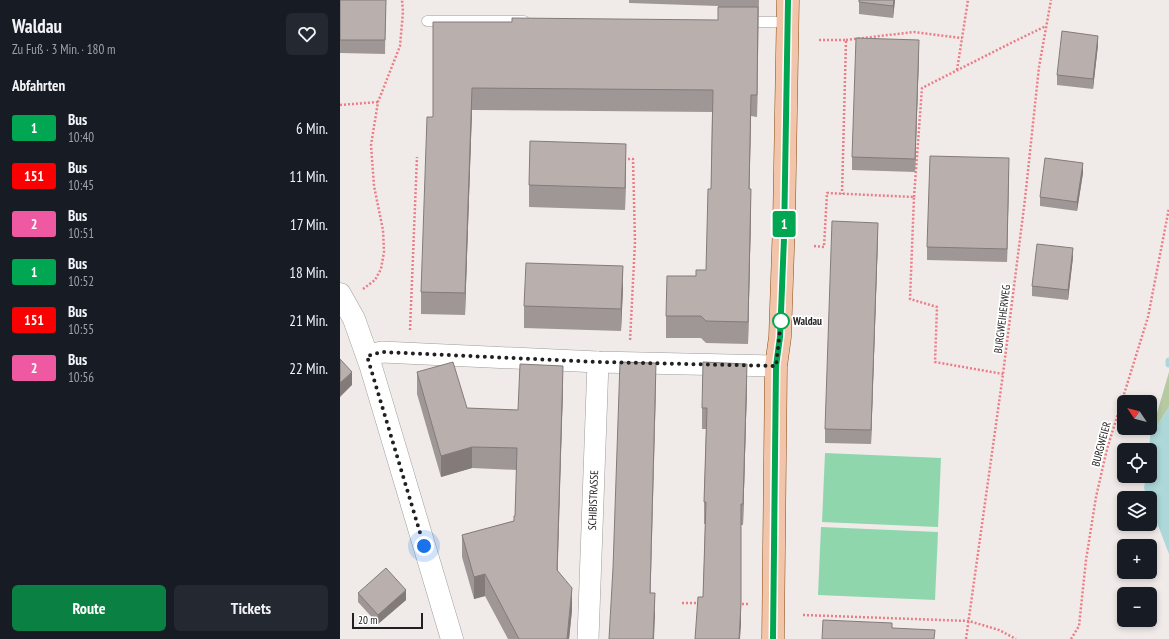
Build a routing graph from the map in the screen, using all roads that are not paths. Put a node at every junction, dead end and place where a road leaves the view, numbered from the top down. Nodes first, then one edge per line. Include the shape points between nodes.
1 (788, 0) edge
2 (427, 21) dead end
3 (536, 21) edge
4 (733, 22) edge
5 (788, 22) junction
6 (340, 294) edge
7 (367, 356) junction
8 (598, 362) junction
9 (776, 366) junction
10 (452, 639) edge
11 (588, 639) edge
12 (773, 639) edge

1 - 5 main road
2 - 3 lane
4 - 5 lane
5 - 9 main road via 782,286
6 - 7 street via 354,319
7 - 8 street via 382,352
7 - 10 street
8 - 9 street
8 - 11 street, SCHIBISTRASSE
9 - 12 main road

